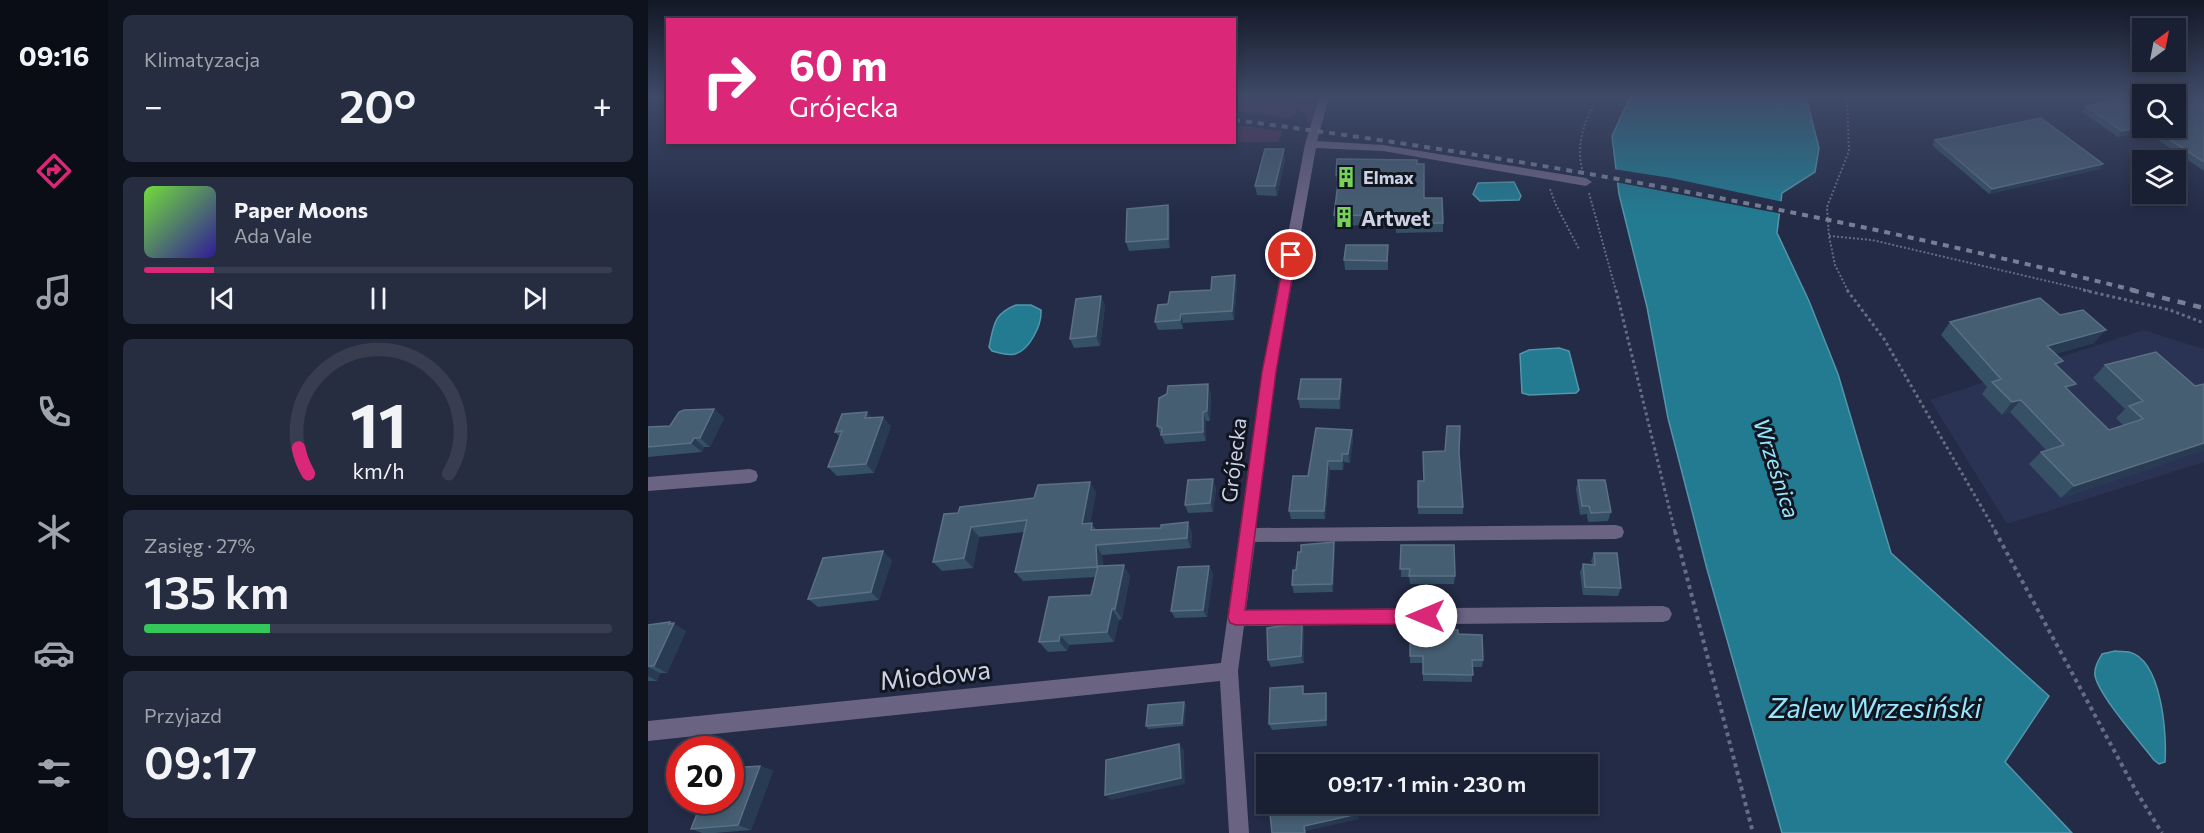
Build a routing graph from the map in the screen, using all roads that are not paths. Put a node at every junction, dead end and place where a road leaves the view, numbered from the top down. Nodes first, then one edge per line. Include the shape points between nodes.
1 (1313, 136) edge
2 (1311, 144) junction
3 (1586, 182) road end
4 (750, 476) dead end
5 (648, 484) edge
6 (1616, 532) dead end
7 (1248, 535) junction
8 (1663, 614) dead end
9 (1236, 618) junction
10 (1228, 671) junction
11 (648, 731) edge
12 (1239, 833) edge

1 - 2 street, Grójecka
2 - 3 street via 1383,148
2 - 7 street, Grójecka via 1269,372
4 - 5 street
6 - 7 street
7 - 9 street, Grójecka
8 - 9 street
9 - 10 street, Grójecka
10 - 11 street, Miodowa
10 - 12 street, Grójecka

